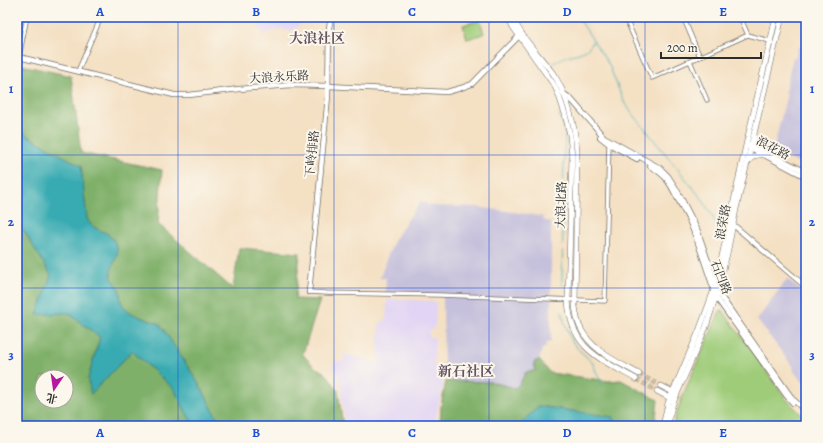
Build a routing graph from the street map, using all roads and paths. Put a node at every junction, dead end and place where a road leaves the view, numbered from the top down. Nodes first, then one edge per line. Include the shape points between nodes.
1 (27, 17) edge
2 (101, 17) edge
3 (331, 17) edge
4 (508, 17) edge
5 (513, 17) edge
6 (625, 17) edge
7 (683, 17) edge
8 (740, 17) edge
9 (776, 17) edge
10 (782, 17) edge
11 (521, 35) junction
12 (748, 35) junction
13 (770, 41) junction
14 (774, 47) junction
15 (19, 57) joint
16 (700, 57) junction
17 (690, 61) junction
18 (78, 71) junction
19 (328, 86) junction
20 (564, 95) junction
21 (707, 100) dead end
22 (753, 134) junction
23 (609, 142) junction
24 (749, 146) junction
25 (764, 153) junction
26 (746, 166) junction
27 (806, 172) edge
28 (806, 176) edge
29 (731, 223) junction
30 (725, 252) junction
31 (709, 262) junction
32 (721, 262) junction
33 (716, 284) junction
34 (806, 287) edge
35 (716, 290) junction
36 (309, 292) joint
37 (716, 296) junction
38 (568, 299) junction
39 (575, 299) junction
40 (639, 374) tunnel mouth
41 (636, 379) tunnel mouth
42 (661, 386) tunnel mouth
43 (657, 391) tunnel mouth
44 (673, 392) junction
45 (673, 398) junction
46 (805, 412) edge
47 (663, 426) edge
48 (668, 426) edge

1 - 15 street
2 - 18 street
3 - 19 street, 下岭排路
4 - 11 main road, 大浪北路
5 - 11 main road, 大浪北路
6 - 17 street via 652,78
7 - 16 street
8 - 12 street
9 - 13 main road, 浪荣路
10 - 14 main road, 浪荣路
11 - 19 street, 大浪永乐路 via 475,81 455,90 439,92
11 - 20 main road, 大浪北路 via 552,73
11 - 38 main road, 大浪北路 via 554,85 570,135 572,157
12 - 13 street
12 - 16 street
13 - 14 street
13 - 24 main road, 浪荣路
14 - 22 main road, 浪荣路
15 - 18 street, 大浪永乐路
16 - 17 street
17 - 21 street
18 - 19 street, 大浪永乐路 via 174,95 292,85
19 - 36 street, 下岭排路
20 - 23 street, 石凹路 via 568,96 602,139
20 - 39 main road, 大浪北路 via 573,123 577,151
22 - 24 main road, 浪荣路
22 - 25 main road via 755,142
23 - 31 street, 石凹路 via 657,166 672,181 693,220
23 - 35 street, 石凹路 via 665,177 689,220
23 - 39 street via 605,301
24 - 25 street, 浪花路
24 - 26 main road, 浪荣路
24 - 29 main road, 浪荣路
25 - 26 main road via 752,157
25 - 27 street, 浪花路
25 - 28 street, 浪花路
26 - 29 main road, 浪荣路
29 - 30 main road, 浪荣路 via 730,239
29 - 30 main road, 浪荣路 via 726,234
29 - 34 street
30 - 32 main road, 浪荣路
30 - 35 main road, 浪荣路
31 - 32 main road via 715,265
31 - 33 street, 石凹路
32 - 33 main road, 浪荣路
33 - 35 main road, 浪荣路
35 - 37 main road, 浪荣路
35 - 44 main road, 浪荣路
35 - 46 street, 石凹路 via 787,392
36 - 38 street
37 - 45 main road, 浪荣路 via 706,327
37 - 46 street, 石凹路 via 786,395
38 - 39 street
38 - 41 main road, 大浪北路 via 575,333 584,345 594,354
39 - 40 main road, 大浪北路 via 580,327 586,337 603,353
42 - 44 main road
43 - 45 main road
44 - 45 main road
45 - 47 main road, 浪荣路 via 665,414
45 - 48 main road, 浪荣路

